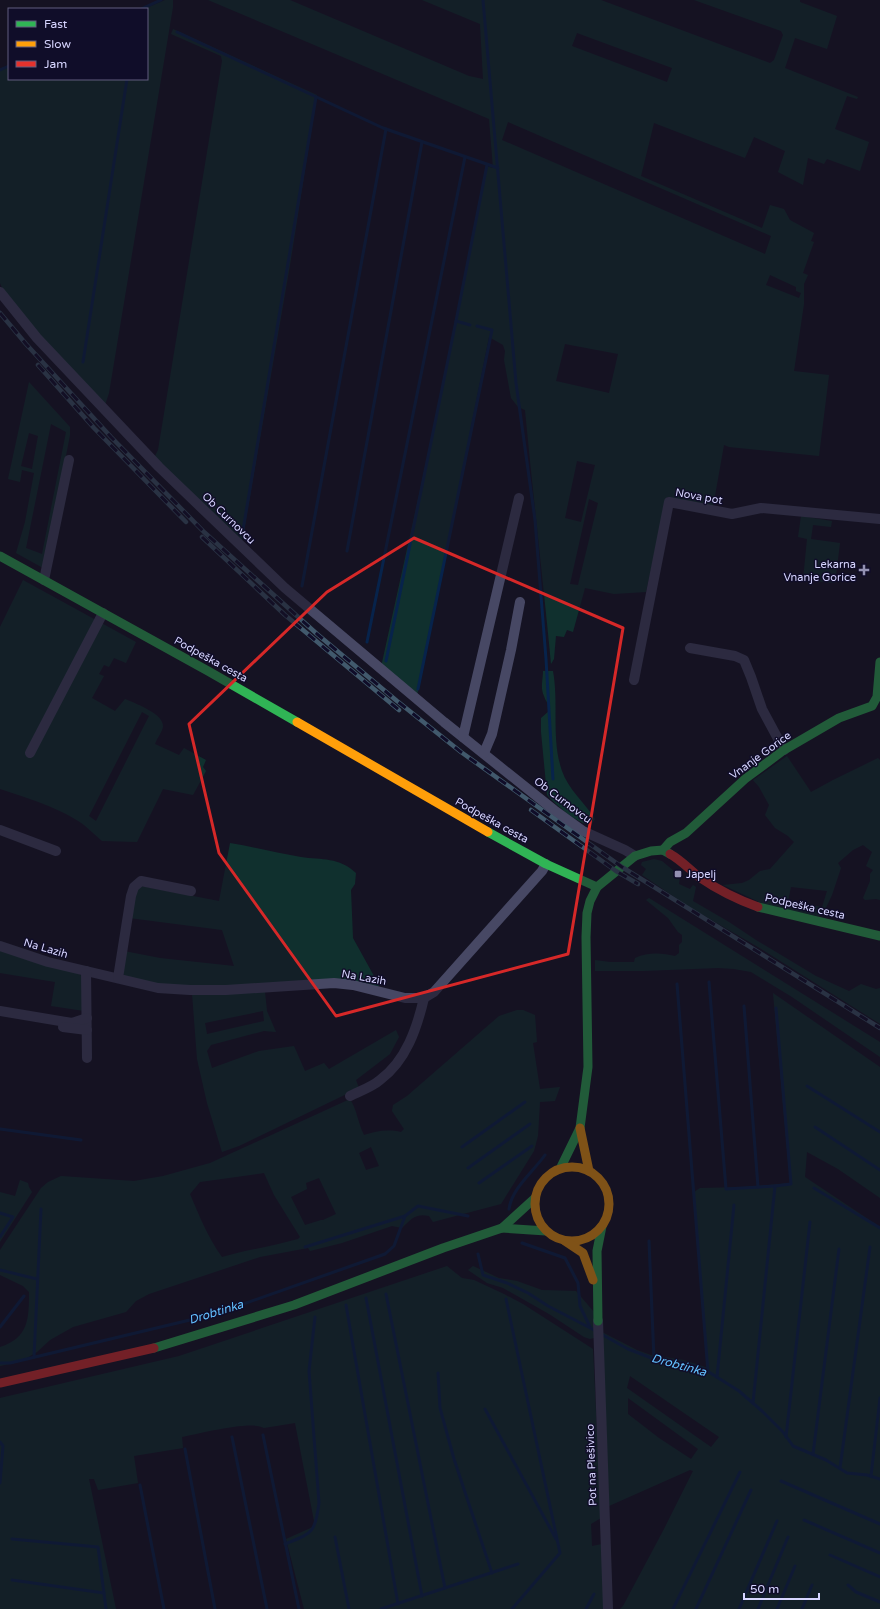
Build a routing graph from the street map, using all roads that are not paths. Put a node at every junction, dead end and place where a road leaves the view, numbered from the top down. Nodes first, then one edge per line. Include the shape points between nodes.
1 (0, 292) edge
2 (69, 460) dead end
3 (519, 498) dead end
4 (880, 519) edge
5 (0, 556) edge
6 (44, 580) junction
7 (520, 602) dead end
8 (103, 613) junction
9 (690, 648) dead end
10 (880, 662) edge
11 (634, 680) dead end
12 (878, 702) edge
13 (463, 737) junction
14 (784, 750) junction
15 (30, 753) dead end
16 (484, 753) junction
17 (0, 830) edge
18 (686, 833) junction
19 (663, 850) junction
20 (679, 851) junction
21 (56, 852) dead end
22 (635, 856) junction
23 (546, 864) junction
24 (597, 887) junction
25 (192, 891) dead end
26 (880, 936) edge
27 (0, 946) edge
28 (86, 971) junction
29 (118, 978) junction
30 (424, 998) junction
31 (0, 1011) edge
32 (0, 1018) edge
33 (87, 1018) junction
34 (87, 1030) junction
35 (87, 1058) dead end
36 (350, 1096) dead end
37 (580, 1128) junction
38 (560, 1168) junction
39 (589, 1171) junction
40 (535, 1198) junction
41 (602, 1226) junction
42 (502, 1228) junction
43 (546, 1231) junction
44 (565, 1241) junction
45 (597, 1289) junction
46 (598, 1321) joint
47 (0, 1383) edge
48 (608, 1609) edge

1 - 13 street, Ob Curnovcu via 37,338 97,402 220,526 285,588
2 - 6 street
3 - 13 street
4 - 11 street, Nova pot via 761,508 732,514 669,502
5 - 6 main road, Podpeška cesta
6 - 8 main road, Podpeška cesta
7 - 16 street via 492,734
8 - 15 street
8 - 23 main road, Podpeška cesta
9 - 14 street via 744,660 762,709
10 - 12 main road
12 - 14 main road, Vnanje Gorice via 839,718
13 - 16 street, Ob Curnovcu
14 - 18 main road, Vnanje Gorice via 745,779
16 - 22 street, Ob Curnovcu via 583,831
17 - 21 street
18 - 19 main road, Vnanje Gorice via 670,842
18 - 20 main road
19 - 20 main road, Podpeška cesta
19 - 22 main road via 650,850
20 - 26 main road, Podpeška cesta via 698,876 738,900 768,910
22 - 24 main road
23 - 24 main road, Podpeška cesta
23 - 30 street via 434,992
24 - 37 main road via 587,913 588,1067
25 - 29 street via 141,882 134,887 126,918
27 - 28 street, Na Lazih
28 - 29 street, Na Lazih
28 - 33 street
29 - 30 street, Na Lazih via 158,988 190,990 334,983 405,998
30 - 36 street via 407,1049 396,1067 380,1081
31 - 33 street via 72,1023
32 - 34 street
33 - 34 street
34 - 35 street
37 - 38 main road
37 - 39 main road
38 - 39 main road via 570,1166
38 - 40 main road via 546,1177
39 - 41 main road via 600,1180 609,1202 608,1214
40 - 42 main road
40 - 43 main road via 535,1210
41 - 44 main road via 593,1235
41 - 45 main road via 597,1251
42 - 43 main road
42 - 47 main road via 287,1308 166,1345
43 - 44 main road
44 - 45 main road via 583,1253
45 - 46 main road
46 - 48 street, Pot na Plešivico

